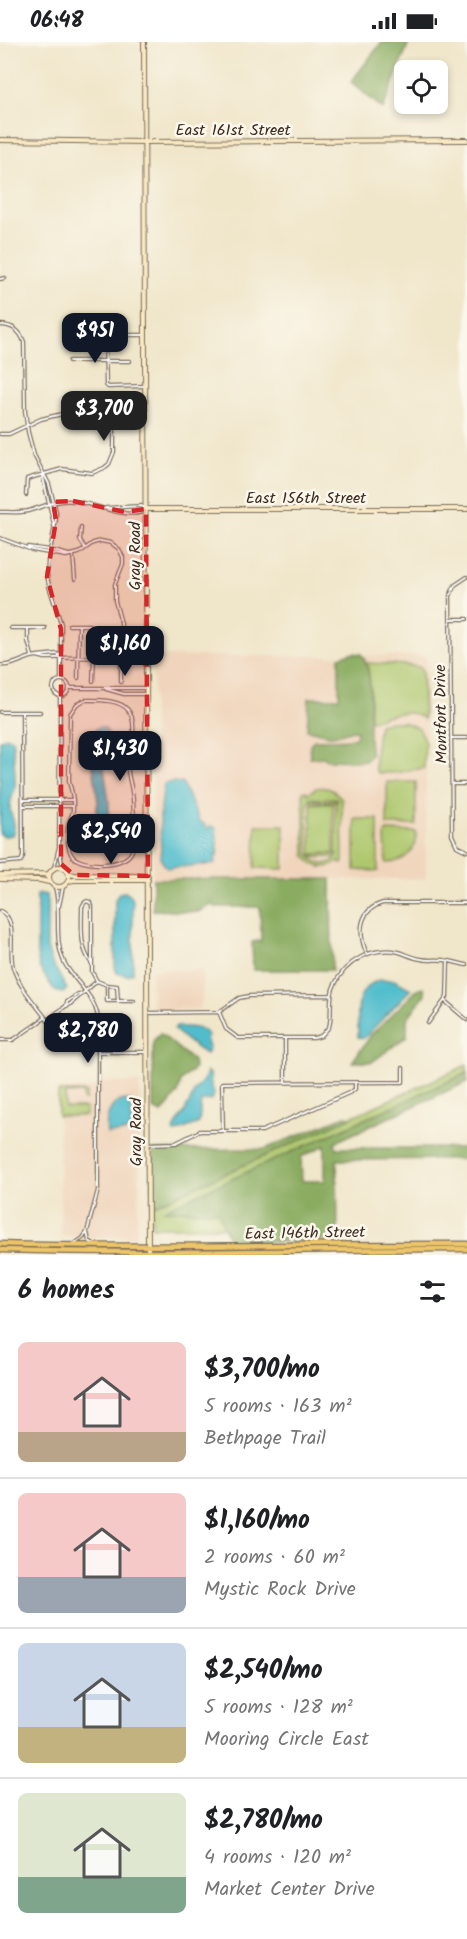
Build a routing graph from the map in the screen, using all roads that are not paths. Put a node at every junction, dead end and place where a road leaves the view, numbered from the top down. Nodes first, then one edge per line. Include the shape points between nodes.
1 (144, 42) edge
2 (0, 140) edge
3 (467, 140) edge
4 (144, 142) junction
5 (5, 278) dead end
6 (0, 279) edge
7 (0, 325) edge
8 (69, 335) dead end
9 (105, 335) junction
10 (145, 335) junction
11 (69, 361) dead end
12 (105, 361) junction
13 (130, 361) dead end
14 (146, 386) junction
15 (27, 426) junction
16 (0, 435) edge
17 (43, 473) junction
18 (24, 475) dead end
19 (27, 479) junction
20 (51, 490) junction
21 (45, 491) junction
22 (26, 495) dead end
23 (53, 502) junction
24 (48, 503) junction
25 (106, 508) junction
26 (146, 509) junction
27 (467, 509) edge
28 (0, 512) edge
29 (54, 526) junction
30 (81, 528) dead end
31 (0, 538) edge
32 (86, 549) junction
33 (50, 552) junction
34 (71, 555) junction
35 (467, 577) edge
36 (75, 579) dead end
37 (451, 619) junction
38 (467, 619) edge
39 (69, 625) dead end
40 (79, 625) junction
41 (89, 625) dead end
42 (11, 628) dead end
43 (28, 628) junction
44 (45, 628) dead end
45 (32, 656) junction
46 (61, 656) junction
47 (79, 656) junction
48 (94, 657) junction
49 (121, 657) junction
50 (0, 665) edge
51 (78, 678) dead end
52 (61, 680) junction
53 (93, 681) dead end
54 (121, 682) dead end
55 (147, 687) junction
56 (69, 688) junction
57 (104, 688) junction
58 (147, 694) junction
59 (60, 696) junction
60 (0, 712) edge
61 (22, 712) junction
62 (39, 712) dead end
63 (452, 738) junction
64 (467, 738) edge
65 (452, 784) junction
66 (467, 784) edge
67 (23, 800) junction
68 (59, 800) junction
69 (73, 800) junction
70 (23, 806) junction
71 (60, 806) junction
72 (73, 806) junction
73 (59, 848) junction
74 (467, 851) edge
75 (0, 863) edge
76 (54, 868) junction
77 (63, 868) junction
78 (68, 873) junction
79 (49, 874) junction
80 (0, 877) edge
81 (148, 878) junction
82 (68, 881) junction
83 (49, 882) junction
84 (55, 887) junction
85 (63, 887) junction
86 (467, 903) edge
87 (58, 908) junction
88 (0, 911) edge
89 (367, 954) junction
90 (448, 961) junction
91 (92, 964) junction
92 (467, 965) edge
93 (97, 981) junction
94 (107, 985) junction
95 (84, 990) junction
96 (331, 995) junction
97 (118, 1001) junction
98 (134, 1001) dead end
99 (445, 1001) junction
100 (219, 1012) junction
101 (148, 1013) junction
102 (46, 1019) junction
103 (467, 1020) edge
104 (428, 1023) dead end
105 (285, 1039) junction
106 (0, 1040) edge
107 (98, 1044) junction
108 (98, 1052) junction
109 (147, 1052) junction
110 (403, 1068) dead end
111 (285, 1083) junction
112 (355, 1083) junction
113 (223, 1131) junction
114 (147, 1143) junction
115 (87, 1232) junction
116 (0, 1244) edge
117 (467, 1244) edge
118 (70, 1246) junction
119 (98, 1246) junction
120 (467, 1249) edge
121 (0, 1250) edge
122 (148, 1251) edge
123 (379, 1252) edge

1 - 4 street, Gray Road
2 - 4 street, East 161st Street
3 - 4 street, East 161st Street
4 - 10 street, Gray Road
5 - 6 street
7 - 15 street via 14,328 24,342
8 - 9 street
9 - 10 street
9 - 12 street
10 - 14 street, Gray Road
11 - 12 street
12 - 13 street
12 - 14 street via 106,386
14 - 26 street, Gray Road
15 - 16 street
15 - 17 street
15 - 17 street via 49,417 80,412 102,414 113,425 113,453 104,468 92,473 62,469
17 - 19 street
17 - 20 street
17 - 21 street
18 - 19 street
19 - 22 street
20 - 21 street
20 - 23 street
21 - 24 street
23 - 24 street
23 - 25 street via 73,501
23 - 29 street
24 - 28 street via 26,511
24 - 29 street
25 - 26 street
25 - 26 street via 134,513
26 - 27 street, East 156th Street
26 - 55 street, Gray Road
29 - 33 street
30 - 32 street via 80,542
31 - 33 street
32 - 34 street
32 - 49 street via 106,541 122,554 123,566 115,586
33 - 34 street
33 - 46 street via 47,578 60,618
34 - 36 street
35 - 37 street, Montfort Drive via 457,582 450,596
37 - 38 street
37 - 63 street, Montfort Drive
39 - 40 street
40 - 41 street
40 - 47 street
42 - 43 street
43 - 44 street
43 - 45 street
45 - 46 street
45 - 50 street via 10,666
46 - 47 street
46 - 52 street
47 - 48 street
47 - 51 street
48 - 49 street
48 - 53 street
49 - 54 street
52 - 56 street
52 - 59 street via 52,687 54,694
55 - 57 street
55 - 58 street, Gray Road
56 - 57 street
56 - 59 street
57 - 58 street via 124,694
58 - 81 street, Gray Road
59 - 68 street
60 - 61 street
61 - 62 street
61 - 67 street
63 - 64 street
63 - 65 street, Montfort Drive
65 - 66 street
65 - 74 street, Montfort Drive via 452,835 457,846
67 - 68 street
67 - 70 street
68 - 69 street
68 - 71 street
69 - 72 street
69 - 72 street via 69,780 72,708 79,702 98,700 123,706 132,721 128,768 132,849 128,857 100,863 74,858 70,853 69,826
70 - 71 street
70 - 75 street via 23,859 18,863
71 - 72 street
71 - 73 street
73 - 76 street
73 - 77 street
76 - 77 street
76 - 79 street
77 - 78 street
78 - 81 street
78 - 82 street
79 - 80 street
79 - 83 street
80 - 83 street
81 - 82 street
81 - 101 street, Gray Road
82 - 85 street
83 - 84 street
84 - 85 street
84 - 87 street
85 - 87 street
86 - 89 street via 376,905 369,909 362,923
87 - 95 street via 61,952 70,973
88 - 102 street via 10,920 11,960 16,977
89 - 90 street via 390,951 423,960
89 - 96 street via 345,969
90 - 92 street
90 - 99 street
91 - 91 street via 92,906 87,901 82,907 82,941
91 - 93 street
93 - 94 street
93 - 95 street
94 - 97 street via 117,986
94 - 97 street via 107,1001
95 - 102 street
95 - 107 street via 96,1011
96 - 100 street via 249,996
96 - 105 street via 331,1021 326,1032 314,1038
97 - 98 street
99 - 103 street
99 - 104 street
100 - 101 street
100 - 105 street via 226,1029 238,1038
101 - 109 street, Gray Road
102 - 106 street via 17,1038
102 - 107 street via 66,1044
105 - 111 street
107 - 108 street
108 - 109 street
108 - 115 street via 98,1188
109 - 114 street, Gray Road
110 - 112 street via 403,1082
111 - 112 street
111 - 113 street via 222,1083
112 - 113 street via 354,1090 265,1130
113 - 114 street via 200,1131 176,1143
114 - 122 street, Gray Road
115 - 118 street
115 - 119 street via 89,1241
116 - 118 main road, East 146th Street
117 - 122 main road, East 146th Street via 266,1244
118 - 119 main road, East 146th Street
119 - 122 main road, East 146th Street
120 - 123 main road, East 146th Street
121 - 122 main road, East 146th Street
122 - 123 main road, East 146th Street

